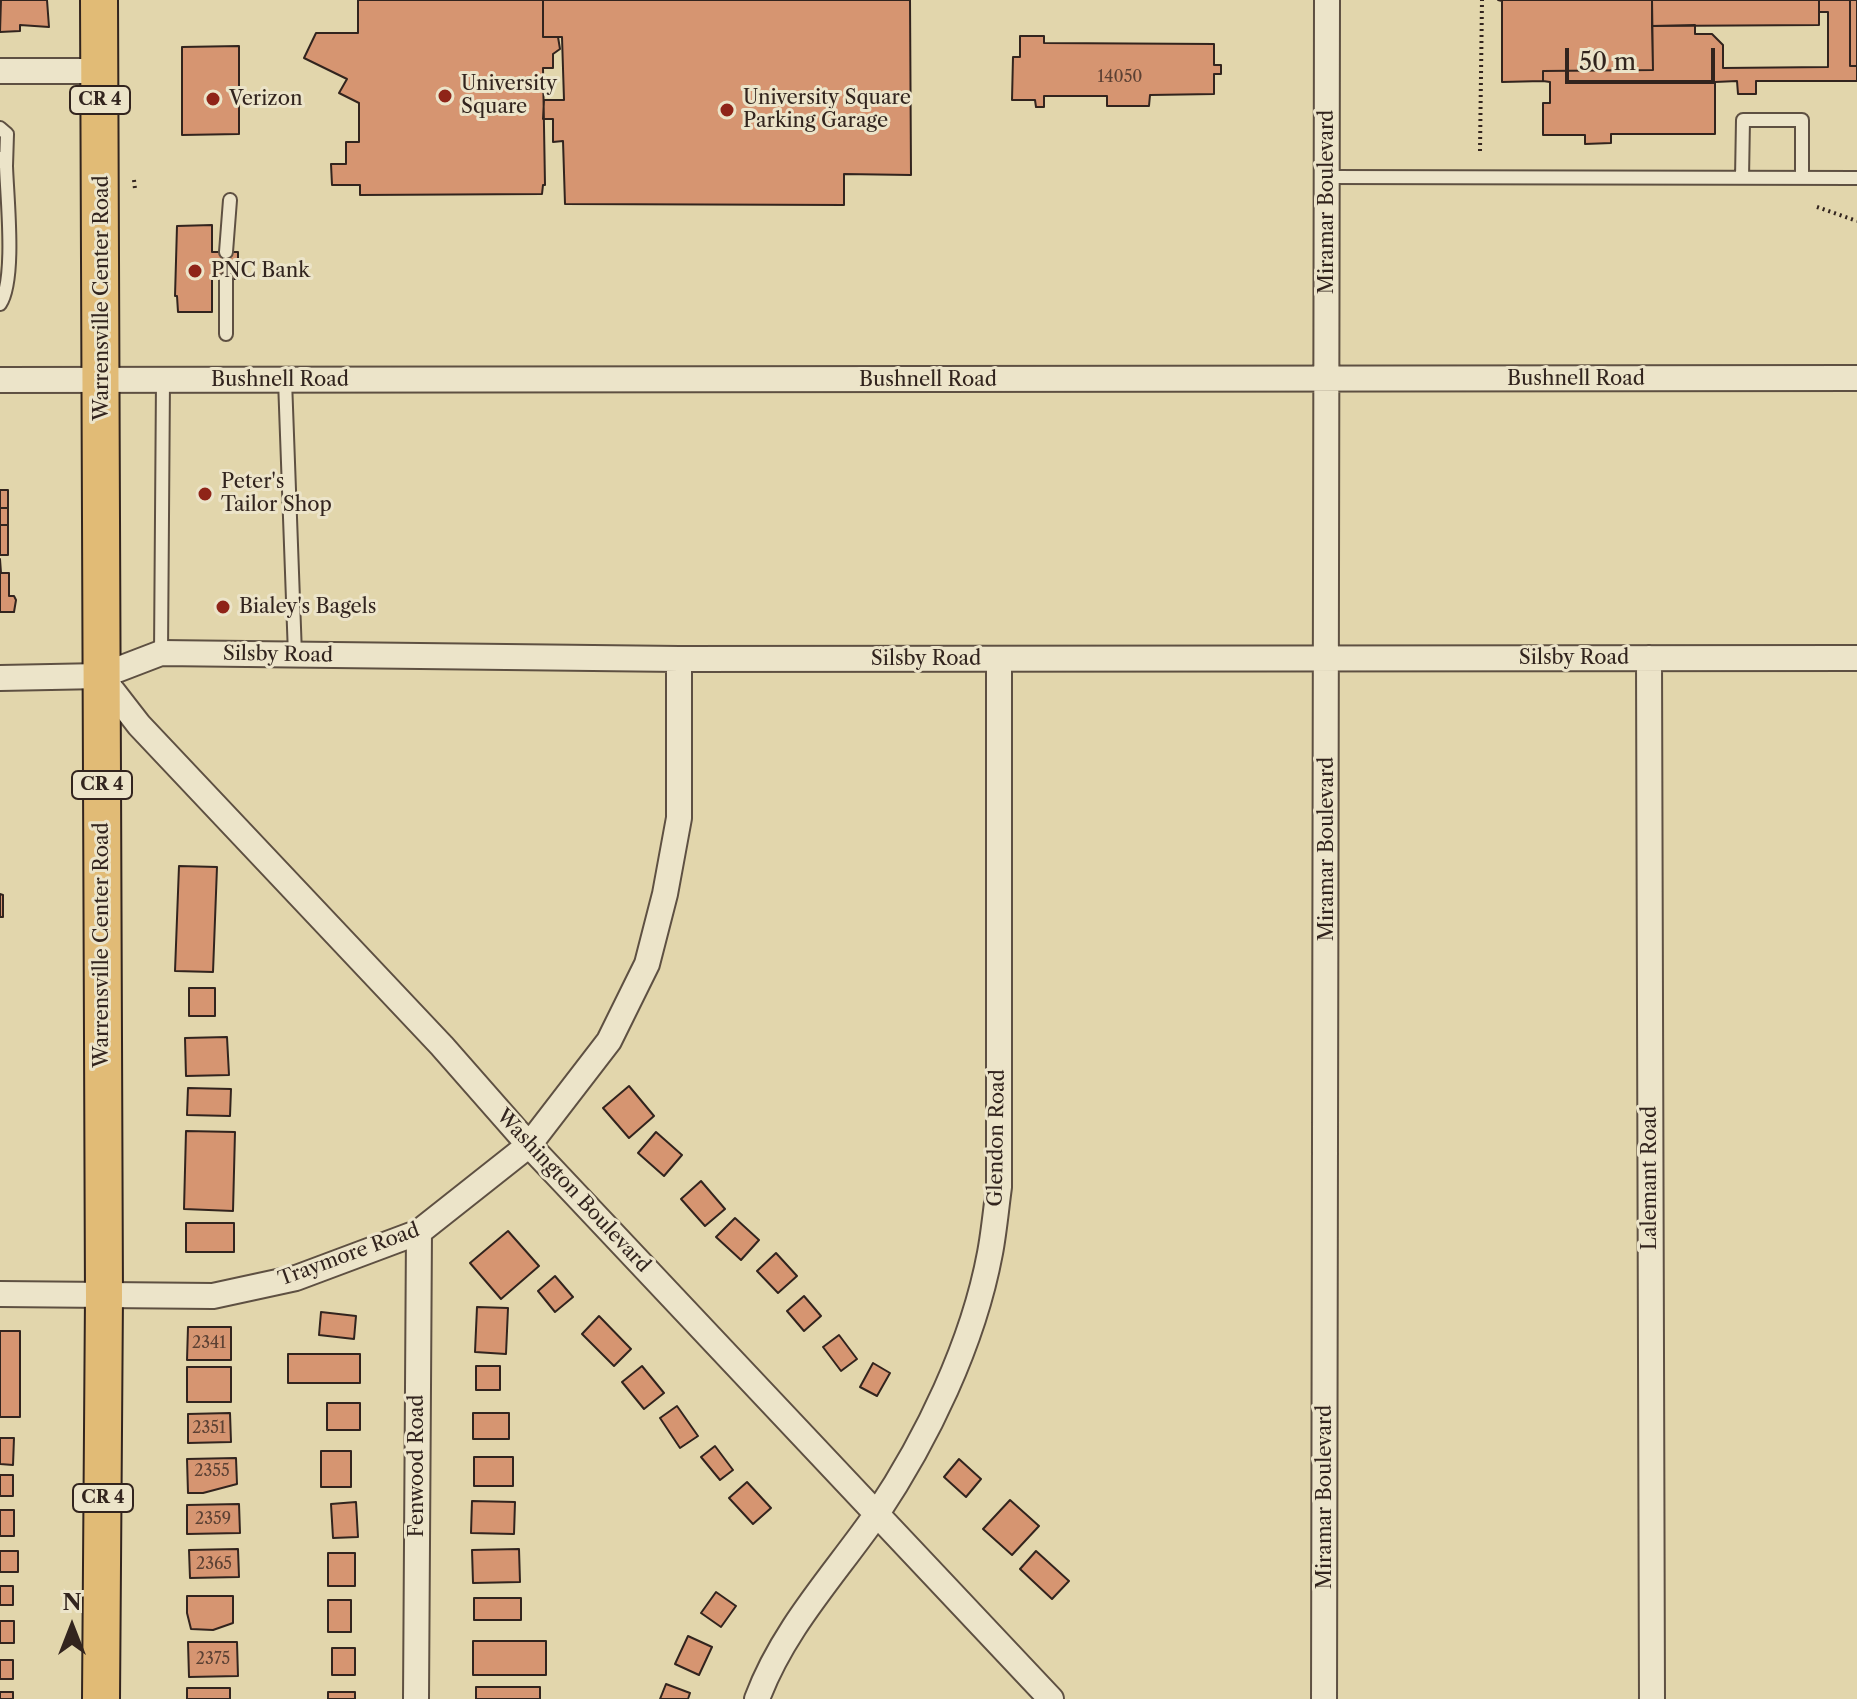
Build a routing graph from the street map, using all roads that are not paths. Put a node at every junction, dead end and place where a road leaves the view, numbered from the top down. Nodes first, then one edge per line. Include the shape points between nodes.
1 (99, 0) edge
2 (1327, 0) edge
3 (0, 71) edge
4 (100, 71) junction
5 (0, 128) edge
6 (3, 162) edge
7 (1327, 177) junction
8 (1742, 178) junction
9 (1802, 178) junction
10 (1857, 178) edge
11 (230, 200) dead end
12 (226, 252) dead end
13 (226, 279) dead end
14 (0, 304) edge
15 (226, 334) dead end
16 (1857, 378) edge
17 (0, 380) edge
18 (103, 380) junction
19 (163, 380) junction
20 (285, 380) junction
21 (1326, 380) junction
22 (161, 653) junction
23 (295, 655) junction
24 (1649, 658) junction
25 (1857, 658) edge
26 (679, 659) junction
27 (999, 659) junction
28 (1328, 659) junction
29 (101, 676) junction
30 (0, 678) edge
31 (529, 1145) junction
32 (419, 1232) junction
33 (0, 1294) edge
34 (104, 1296) junction
35 (876, 1515) junction
36 (101, 1699) edge
37 (416, 1699) edge
38 (757, 1699) edge
39 (1051, 1699) edge
40 (1324, 1699) edge
41 (1652, 1699) edge

1 - 4 main road, Warrensville Center Road / CR 4
2 - 7 street, Miramar Boulevard
3 - 4 street
4 - 18 main road, Warrensville Center Road / CR 4
5 - 6 lane via 7,134
6 - 14 lane via 7,285
7 - 8 lane
7 - 21 street, Miramar Boulevard
8 - 9 lane
8 - 9 lane via 1743,120 1802,120
9 - 10 lane
11 - 12 lane
13 - 15 lane
16 - 21 street, Bushnell Road
17 - 18 street, Bushnell Road
18 - 19 street, Bushnell Road
18 - 29 main road, Warrensville Center Road / CR 4
19 - 20 street, Bushnell Road
19 - 22 lane
20 - 21 street, Bushnell Road
20 - 23 lane
21 - 28 street, Miramar Boulevard
22 - 23 street, Silsby Road
22 - 29 street, Silsby Road
23 - 26 street, Silsby Road
24 - 25 street, Silsby Road
24 - 28 street, Silsby Road
24 - 41 street, Lalemant Road
26 - 27 street, Silsby Road
26 - 31 street, Traymore Road via 679,818 647,964 609,1041
27 - 28 street, Silsby Road
27 - 35 street, Glendon Road via 999,1187 992,1241 971,1323 930,1425
28 - 40 street, Miramar Boulevard
29 - 30 street, Silsby Road
29 - 31 street, Washington Boulevard via 139,725
29 - 34 main road, Warrensville Center Road / CR 4
31 - 32 street, Traymore Road
31 - 35 street, Washington Boulevard
32 - 34 street, Traymore Road via 296,1278 213,1296
32 - 37 street, Fenwood Road
33 - 34 street, Traymore Road
34 - 36 main road, Warrensville Center Road / CR 4
35 - 38 street, Glendon Road via 805,1608
35 - 39 street, Washington Boulevard

